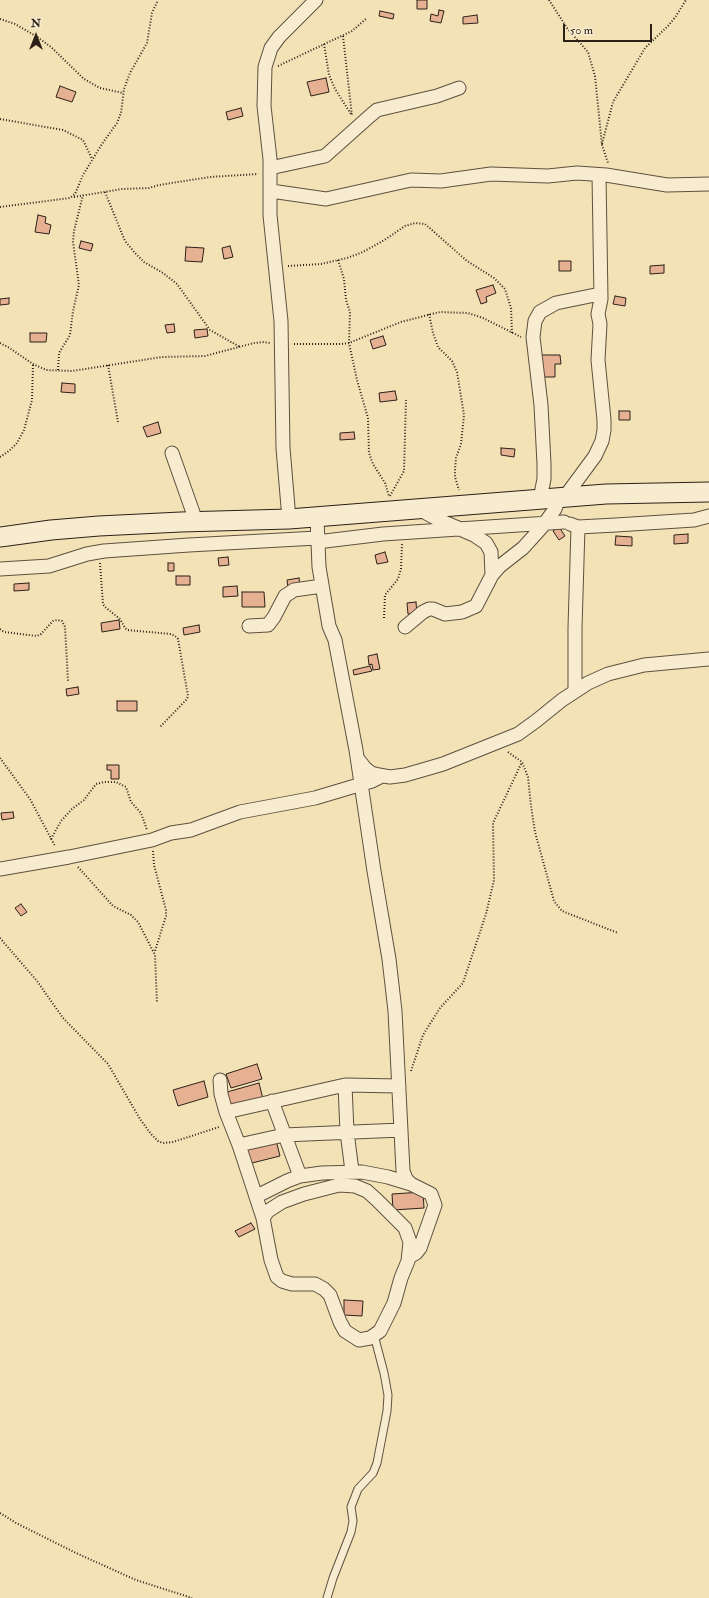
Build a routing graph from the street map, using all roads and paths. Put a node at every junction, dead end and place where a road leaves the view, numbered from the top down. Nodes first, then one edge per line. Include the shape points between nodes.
1 (158, 0) edge
2 (316, 0) edge
3 (549, 0) edge
4 (686, 0) edge
5 (367, 18) dead end
6 (0, 19) edge
7 (343, 36) junction
8 (324, 44) junction
9 (265, 72) junction
10 (459, 88) dead end
11 (124, 93) junction
12 (352, 117) junction
13 (0, 119) edge
14 (354, 130) junction
15 (602, 145) junction
16 (92, 159) junction
17 (270, 171) junction
18 (604, 171) junction
19 (709, 184) edge
20 (271, 191) junction
21 (105, 192) junction
22 (83, 195) junction
23 (73, 197) junction
24 (0, 207) edge
25 (338, 260) junction
26 (275, 267) junction
27 (600, 294) junction
28 (429, 314) junction
29 (512, 333) junction
30 (349, 343) junction
31 (0, 344) edge
32 (282, 344) junction
33 (534, 344) junction
34 (240, 346) junction
35 (32, 364) junction
36 (108, 365) junction
37 (58, 370) junction
38 (406, 400) dead end
39 (118, 422) dead end
40 (172, 453) dead end
41 (0, 457) edge
42 (709, 492) edge
43 (540, 499) junction
44 (466, 505) junction
45 (555, 508) junction
46 (419, 509) junction
47 (709, 516) edge
48 (317, 518) junction
49 (289, 519) junction
50 (196, 521) junction
51 (578, 527) junction
52 (462, 529) junction
53 (400, 533) junction
54 (0, 537) edge
55 (317, 540) junction
56 (99, 552) junction
57 (0, 569) edge
58 (492, 575) junction
59 (322, 586) junction
60 (384, 618) dead end
61 (249, 626) dead end
62 (405, 627) dead end
63 (0, 629) edge
64 (709, 659) edge
65 (68, 681) dead end
66 (575, 691) junction
67 (160, 727) dead end
68 (492, 745) junction
69 (0, 758) edge
70 (358, 759) junction
71 (522, 762) junction
72 (382, 776) junction
73 (361, 785) junction
74 (51, 838) junction
75 (152, 840) junction
76 (66, 858) junction
77 (0, 869) edge
78 (618, 933) dead end
79 (0, 938) edge
80 (154, 953) junction
81 (157, 1003) dead end
82 (220, 1080) dead end
83 (345, 1085) junction
84 (398, 1085) junction
85 (272, 1101) junction
86 (229, 1118) junction
87 (401, 1130) junction
88 (347, 1132) junction
89 (284, 1136) junction
90 (239, 1145) junction
91 (352, 1171) junction
92 (300, 1176) junction
93 (411, 1184) junction
94 (257, 1196) junction
95 (263, 1218) junction
96 (409, 1257) junction
97 (374, 1335) junction
98 (0, 1513) edge
99 (192, 1598) edge
100 (327, 1598) edge

1 - 11 path via 152,13 147,43 130,73
2 - 9 street via 271,48
3 - 15 path via 567,28 588,52 595,76
4 - 15 path via 669,25 645,48 614,102
5 - 7 path
6 - 11 path via 36,36 84,79 100,88
7 - 8 path
7 - 12 path
8 - 9 path
8 - 12 path via 334,89
9 - 17 street via 264,106
10 - 14 street via 437,96 377,110
11 - 16 path via 122,113
12 - 14 path
13 - 16 path via 63,130 83,140
14 - 17 street via 325,156
15 - 18 path
16 - 23 path
17 - 20 street
17 - 21 path
18 - 19 street via 667,185
18 - 20 street via 543,176 491,174 441,181 415,179 326,199
18 - 27 street
20 - 26 street via 270,215
21 - 22 path
21 - 34 path via 125,241 135,253 177,284 210,330
22 - 23 path
22 - 37 path via 73,242 79,285 70,335 59,353
23 - 24 path
25 - 26 path via 321,264
25 - 29 path via 363,252 405,226 414,223 425,224 467,261 494,278 505,289 511,308
25 - 30 path via 350,312
26 - 32 street
27 - 33 street via 562,301 543,309 535,321
27 - 45 street via 598,360 604,420 602,441 595,456
28 - 29 path via 468,313
28 - 30 path via 401,322
28 - 44 path via 438,347 452,361 457,372 464,420 455,477
29 - 33 path
30 - 32 path
30 - 38 path via 368,418 370,453 389,497 404,471
31 - 35 path
32 - 34 path via 264,342
32 - 49 street via 283,432
33 - 43 street via 544,464
34 - 36 path via 205,356 162,357
35 - 37 path via 46,370
35 - 41 path via 32,400 24,430 17,443
36 - 37 path via 72,371
36 - 39 path
40 - 50 street
42 - 45 street via 606,494
43 - 44 street
43 - 45 street
44 - 46 street
45 - 51 street via 564,522
45 - 52 street
45 - 58 street via 523,548
46 - 48 street
46 - 52 street
47 - 51 street via 694,520
48 - 49 street
48 - 55 street
49 - 50 street
50 - 54 street via 92,526
51 - 66 street
52 - 53 street
52 - 58 street via 486,543 491,552
53 - 55 street
53 - 60 path via 403,548 401,569 398,579 385,596
55 - 56 street via 189,545
55 - 59 street
56 - 57 street via 49,566
56 - 67 path via 102,601 105,607 120,619 127,630 171,634 178,639 188,696
58 - 62 street via 476,606 471,609 445,614 429,610
59 - 61 street via 294,590 285,596 268,626
59 - 70 street
63 - 65 path via 4,632 37,636 53,621 62,621 65,627
64 - 66 street via 644,665 608,674
66 - 68 street via 518,734
68 - 71 path via 505,750
68 - 72 street via 419,772
69 - 74 path via 30,799
70 - 72 street via 371,773
70 - 73 street
71 - 78 path via 528,777 535,832 554,901 562,911
71 - 84 path via 493,823 494,880 486,914 463,983 435,1015 423,1035 408,1077
72 - 73 street
73 - 75 street via 316,798 240,812 191,830 171,833
73 - 84 street via 389,959 395,1011
74 - 75 path via 61,821 84,800 96,784 116,782 126,787 131,802 141,813
74 - 76 path
75 - 76 street
75 - 80 path via 154,865 166,910
76 - 77 street
76 - 80 path via 112,906 131,915 138,922
79 - 86 path via 38,981 63,1018 108,1064 140,1119 158,1141 173,1142
80 - 81 path
82 - 86 street via 221,1094
83 - 84 street
83 - 85 street
83 - 88 street
84 - 87 street
85 - 86 street
85 - 89 street
86 - 90 street
87 - 88 street
87 - 93 street via 403,1171
88 - 89 street
88 - 91 street
89 - 90 street
89 - 92 street
90 - 94 street
91 - 92 street
91 - 93 street via 372,1173
92 - 94 street
93 - 96 street via 431,1194 435,1205 420,1248
94 - 95 street
95 - 96 street via 268,1211 282,1202 304,1194 340,1185 355,1186 367,1190 405,1228 410,1242
95 - 97 street via 274,1270 282,1281 292,1284 315,1284 324,1289 330,1295 345,1331 358,1340 365,1340
96 - 97 street via 391,1312 380,1331
97 - 100 lane via 388,1395 387,1411 377,1463 373,1473 358,1489 351,1506 351,1532
98 - 99 path via 76,1553 129,1577

